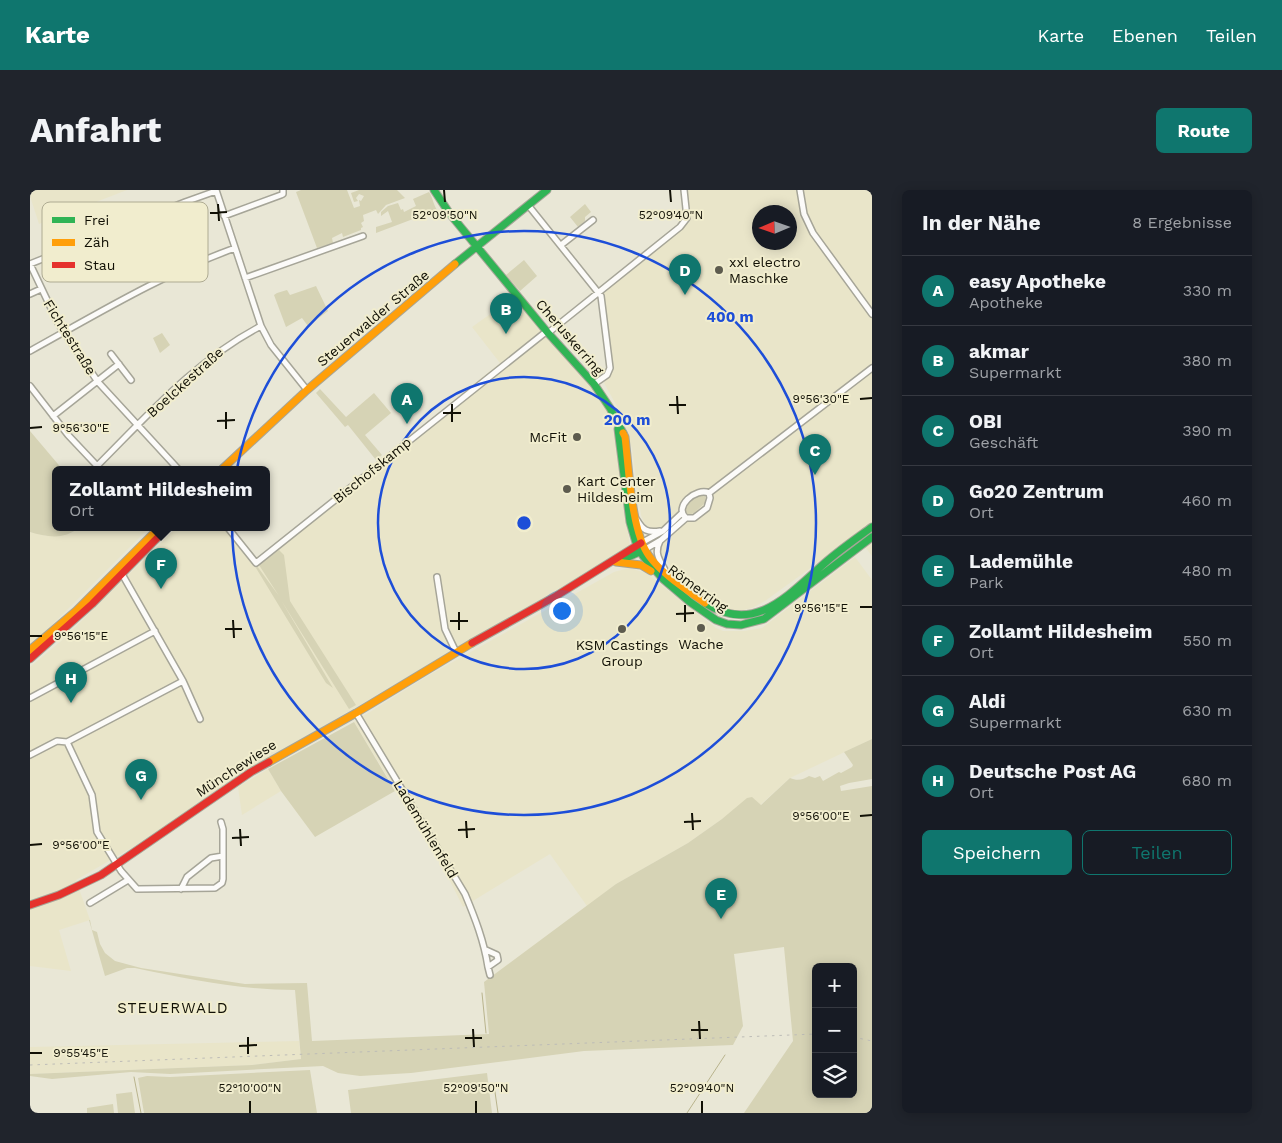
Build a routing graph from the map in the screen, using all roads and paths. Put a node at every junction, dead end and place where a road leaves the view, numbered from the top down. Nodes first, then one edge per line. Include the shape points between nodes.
1 (216, 190) edge
2 (284, 190) edge
3 (434, 190) edge
4 (547, 190) edge
5 (684, 190) edge
6 (800, 190) edge
7 (185, 202) edge
8 (528, 205) junction
9 (224, 216) junction
10 (593, 220) dead end
11 (362, 236) dead end
12 (561, 245) junction
13 (476, 246) junction
14 (235, 248) junction
15 (42, 259) edge
16 (208, 259) edge
17 (30, 264) edge
18 (245, 278) junction
19 (156, 282) edge
20 (41, 289) junction
21 (598, 293) junction
22 (30, 294) edge
23 (872, 314) edge
24 (261, 326) junction
25 (64, 332) junction
26 (548, 332) junction
27 (30, 351) edge
28 (111, 354) dead end
29 (119, 364) junction
30 (872, 368) edge
31 (131, 380) dead end
32 (98, 382) junction
33 (594, 384) junction
34 (30, 386) edge
35 (307, 390) junction
36 (53, 416) junction
37 (137, 426) junction
38 (618, 426) junction
39 (97, 466) edge
40 (101, 466) edge
41 (175, 466) edge
42 (225, 466) edge
43 (709, 493) junction
44 (684, 516) junction
45 (636, 519) junction
46 (872, 527) edge
47 (156, 531) edge
48 (164, 531) edge
49 (230, 531) edge
50 (663, 531) junction
51 (872, 537) edge
52 (661, 540) junction
53 (641, 548) junction
54 (616, 562) junction
55 (607, 566) junction
56 (119, 572) junction
57 (657, 574) junction
58 (667, 575) junction
59 (437, 577) dead end
60 (155, 631) junction
61 (30, 650) edge
62 (456, 652) junction
63 (30, 659) edge
64 (183, 681) junction
65 (30, 698) edge
66 (356, 712) junction
67 (200, 719) dead end
68 (67, 742) junction
69 (30, 755) edge
70 (221, 822) dead end
71 (223, 856) junction
72 (118, 865) junction
73 (128, 880) junction
74 (181, 889) junction
75 (90, 903) dead end
76 (30, 905) edge
77 (486, 950) junction
78 (488, 967) junction
79 (490, 975) dead end

1 - 7 street
1 - 9 street
2 - 9 street via 282,195
3 - 13 main road, Cheruskerring
4 - 8 main road, Steuerwalder Straße
5 - 21 street, Bischofskamp via 687,212 684,222
6 - 23 street via 804,214 813,233
8 - 12 street
8 - 13 main road, Steuerwalder Straße
9 - 14 street
10 - 12 street
11 - 18 street
12 - 21 street
13 - 26 main road, Cheruskerring
13 - 35 main road, Steuerwalder Straße
14 - 16 street
14 - 18 street
15 - 17 street
17 - 20 street, Fichtestraße
18 - 24 street
19 - 25 street
20 - 22 street
20 - 25 street, Fichtestraße
21 - 26 street, Bischofskamp
21 - 33 street via 602,300 610,368 607,375
24 - 35 street via 271,345
24 - 37 street, Boelckestraße via 209,358
25 - 27 street
25 - 32 street, Fichtestraße
26 - 33 main road, Cheruskerring
26 - 49 street, Bischofskamp via 256,563
28 - 29 street, Fichtestraße
29 - 31 street, Fichtestraße
29 - 32 street, Fichtestraße
30 - 43 street
32 - 36 street
32 - 37 street, Fichtestraße
33 - 38 main road, Cheruskerring
34 - 36 street
35 - 42 main road, Steuerwalder Straße
36 - 39 street
37 - 40 street, Boelckestraße
37 - 41 street, Fichtestraße
38 - 45 main road, Cheruskerring via 625,437
38 - 53 main road, Cheruskerring via 630,517
43 - 44 street via 707,508 694,518
43 - 44 street via 702,491 686,502 682,510
44 - 50 street
44 - 52 street
45 - 50 street via 648,532
45 - 53 main road, Cheruskerring
46 - 58 main road, Römerring via 783,598 752,615 738,616 719,611
47 - 56 main road
48 - 56 main road
50 - 53 street
51 - 57 main road, Römerring via 776,611 748,625 729,625 713,618
52 - 53 street
52 - 58 street via 656,554
53 - 54 main road, Münchewiese
53 - 55 main road, Münchewiese via 617,557
53 - 57 main road, Römerring
53 - 58 main road, Römerring
54 - 55 main road, Münchewiese
54 - 57 main road via 641,565
55 - 62 main road, Münchewiese
56 - 60 street
56 - 61 main road
56 - 63 main road via 56,638
59 - 62 street via 445,629
60 - 64 street
60 - 65 street
62 - 66 main road, Münchewiese
64 - 67 street
64 - 68 street
66 - 72 main road, Münchewiese via 236,781
66 - 77 street, Lademühlenfeld via 465,894
68 - 69 street via 57,741
68 - 72 street via 92,795 97,832
70 - 71 street
71 - 74 street via 210,858 187,877
71 - 74 street via 223,879 218,886
72 - 73 street
72 - 76 main road, Münchewiese via 80,886
73 - 74 street via 137,889
73 - 75 street
77 - 78 street, Lademühlenfeld
77 - 78 street, Lademühlenfeld via 497,955 498,960
78 - 79 street

